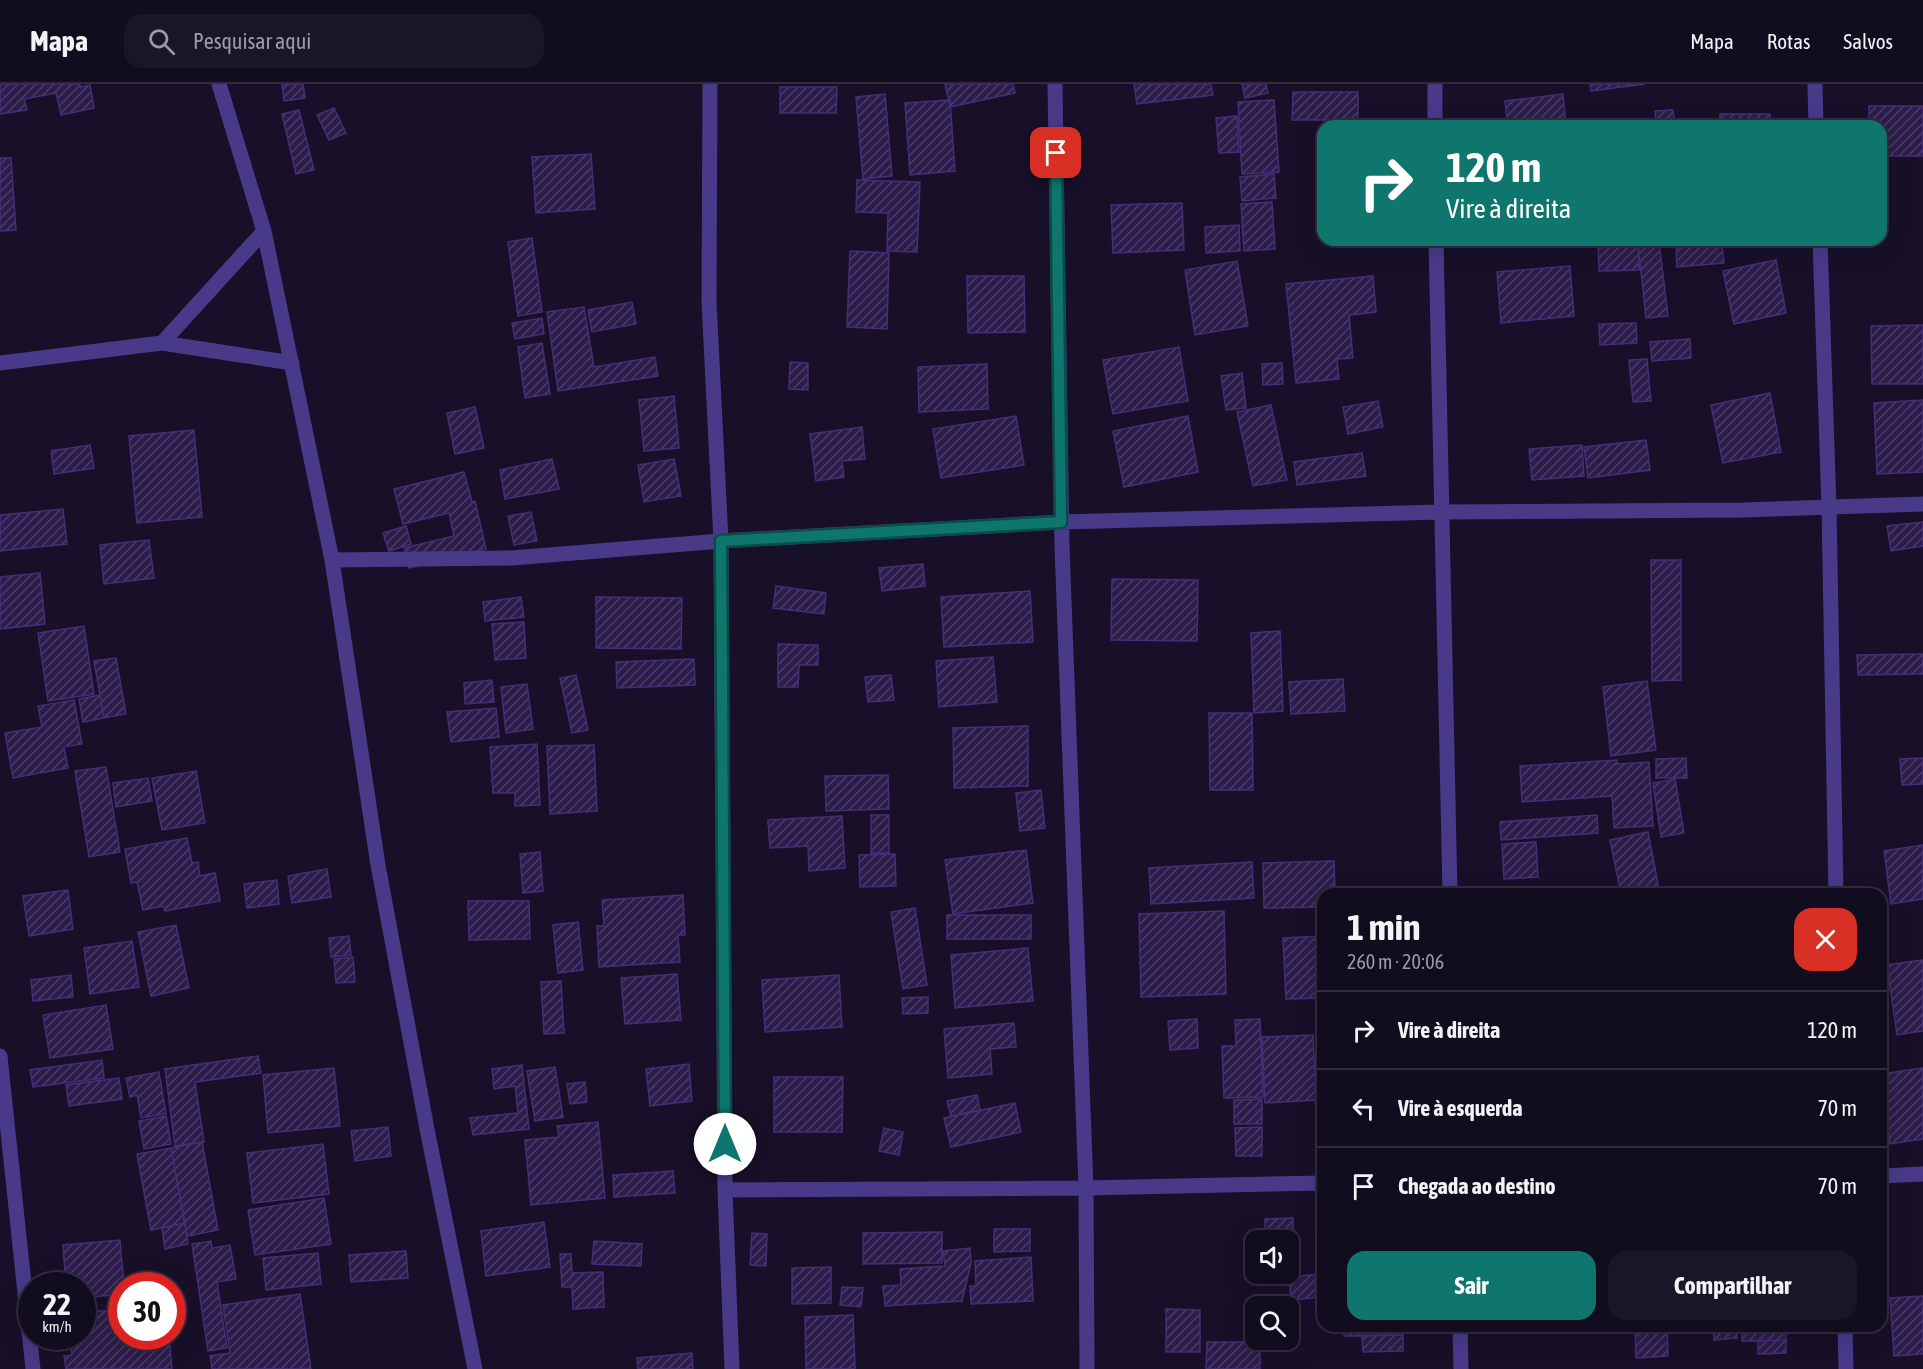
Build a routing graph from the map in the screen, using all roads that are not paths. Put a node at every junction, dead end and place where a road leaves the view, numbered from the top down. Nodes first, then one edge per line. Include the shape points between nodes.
1 (219, 84) edge
2 (710, 84) edge
3 (1055, 84) edge
4 (1435, 84) edge
5 (1815, 84) edge
6 (1435, 120) edge
7 (1816, 120) edge
8 (264, 231) junction
9 (1436, 246) edge
10 (1820, 246) edge
11 (162, 343) junction
12 (0, 363) edge
13 (292, 363) junction
14 (1923, 504) edge
15 (1829, 507) junction
16 (1442, 512) junction
17 (1061, 522) junction
18 (721, 541) junction
19 (332, 560) junction
20 (1450, 888) edge
21 (1836, 888) edge
22 (0, 1056) edge
23 (1923, 1174) edge
24 (1887, 1176) edge
25 (1317, 1183) edge
26 (1086, 1188) junction
27 (725, 1190) junction
28 (1460, 1332) edge
29 (1845, 1332) edge
30 (33, 1369) edge
31 (475, 1369) edge
32 (732, 1369) edge
33 (1087, 1369) edge
34 (1461, 1369) edge
35 (1846, 1369) edge

1 - 8 street
2 - 18 street via 709,302
3 - 17 street
4 - 6 street
5 - 7 street
8 - 11 street
8 - 13 street
9 - 16 street
10 - 15 street
11 - 12 street
11 - 13 street
13 - 19 street
14 - 15 street
15 - 16 street
15 - 21 street
16 - 17 street
16 - 20 street
17 - 18 street
17 - 26 street
18 - 19 street via 512,558
18 - 27 street
19 - 31 street via 378,866
22 - 30 street
23 - 24 street
25 - 26 street
26 - 27 street
26 - 33 street
27 - 32 street
28 - 34 street
29 - 35 street

